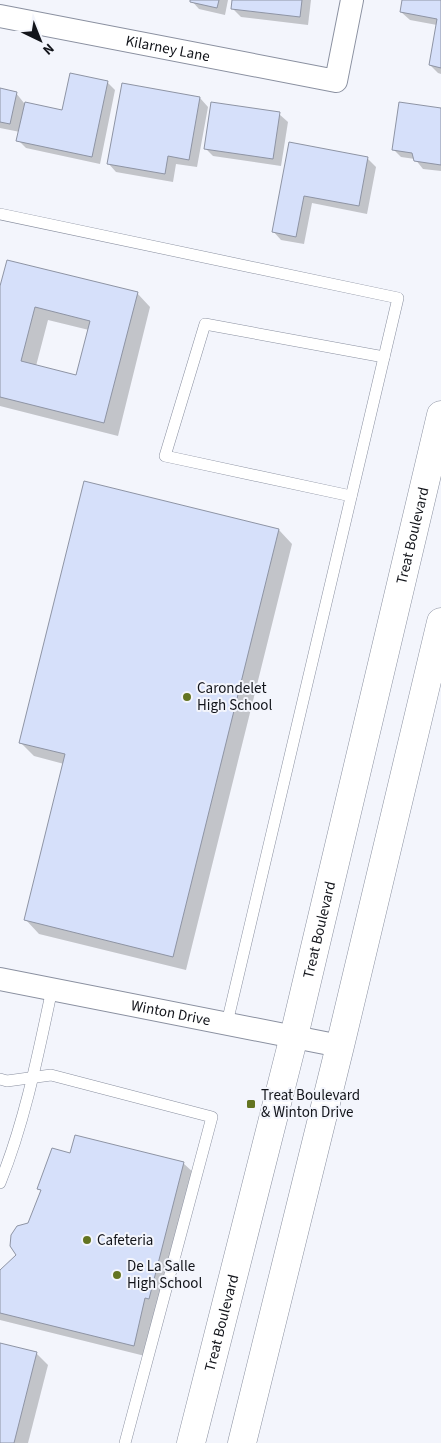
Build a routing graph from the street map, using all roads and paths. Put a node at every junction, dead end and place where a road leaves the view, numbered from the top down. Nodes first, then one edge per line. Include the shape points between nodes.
1 (352, 0) edge
2 (0, 16) edge
3 (0, 214) edge
4 (384, 357) junction
5 (441, 415) edge
6 (351, 496) junction
7 (441, 622) edge
8 (0, 979) edge
9 (52, 990) junction
10 (227, 1023) junction
11 (294, 1036) junction
12 (340, 1046) junction
13 (34, 1078) junction
14 (0, 1079) edge
15 (0, 1183) edge
16 (125, 1443) edge
17 (191, 1443) edge
18 (242, 1443) edge

1 - 2 street, Kilarney Lane via 336,81
3 - 4 lane via 398,298
4 - 6 lane
4 - 6 lane via 205,324 165,456
5 - 11 main road, Treat Boulevard
6 - 10 lane
7 - 12 main road
8 - 9 street, Winton Drive
9 - 10 street, Winton Drive
9 - 13 lane
10 - 11 street, Winton Drive
11 - 12 street, Winton Drive
11 - 17 main road, Treat Boulevard
12 - 18 main road
13 - 14 lane
13 - 15 lane
13 - 16 lane via 51,1075 212,1117

